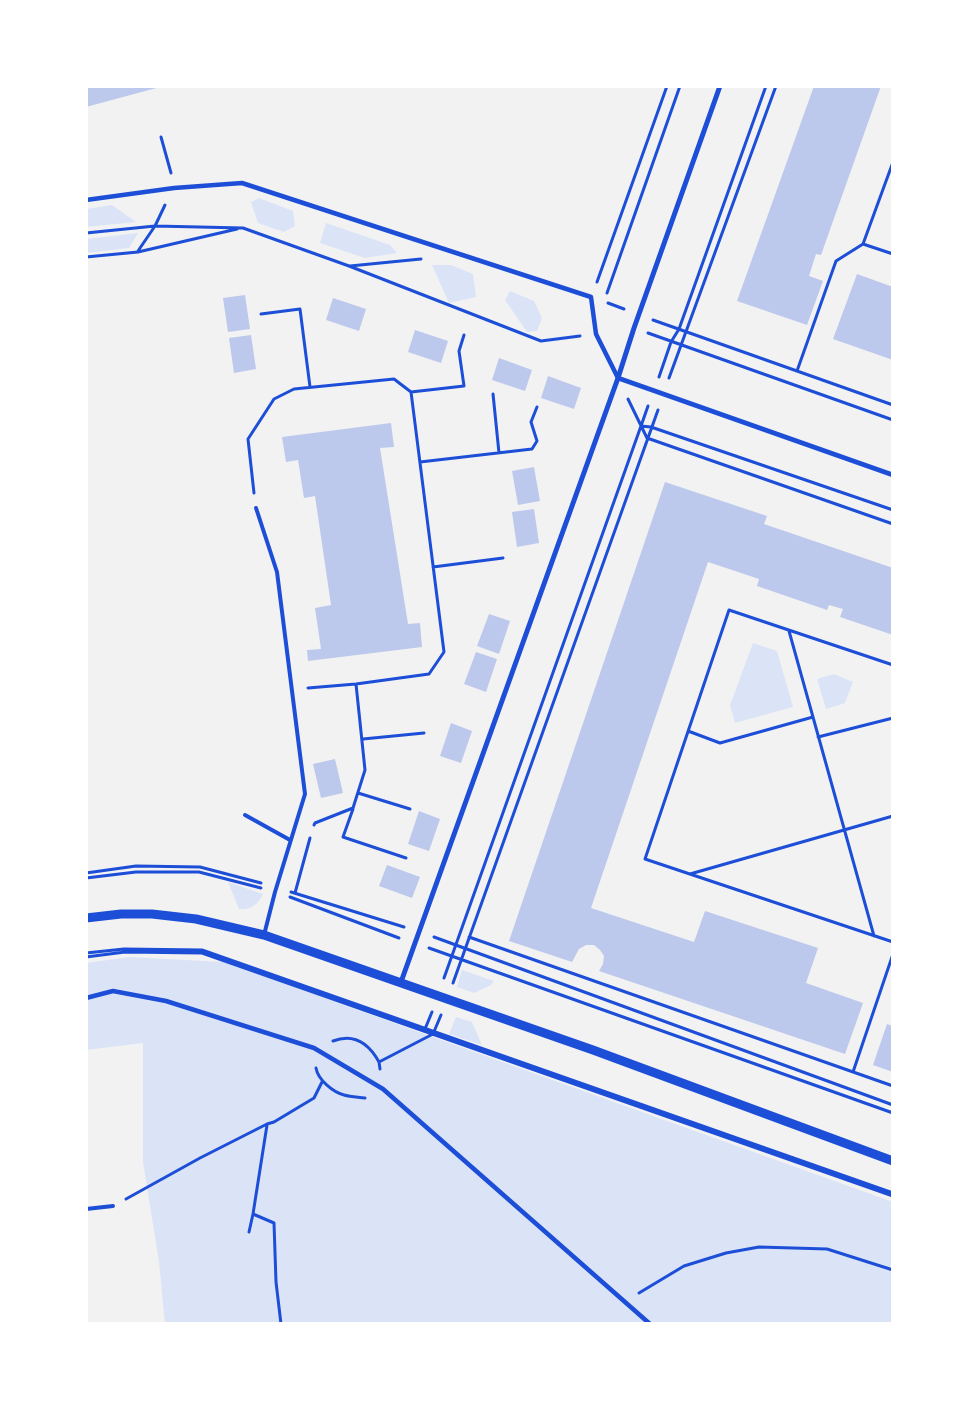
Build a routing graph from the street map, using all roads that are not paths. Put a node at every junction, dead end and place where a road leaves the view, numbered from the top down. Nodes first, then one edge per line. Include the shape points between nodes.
1 (720, 86) edge
2 (86, 200) edge
3 (618, 378) junction
4 (893, 475) edge
5 (256, 508) road end
6 (245, 815) dead end
7 (290, 840) junction
8 (86, 918) edge
9 (264, 935) junction
10 (401, 982) junction
11 (86, 998) edge
12 (893, 1162) edge
13 (113, 1206) road end
14 (86, 1209) edge
15 (650, 1324) edge

1 - 3 street
2 - 3 street via 174,188 242,184 591,297 596,334
3 - 4 street
3 - 10 street
5 - 7 lane via 277,572 305,794
6 - 7 lane
7 - 9 lane
8 - 9 street via 152,914 196,919
9 - 10 street
10 - 12 street
11 - 15 street via 113,991 166,1001 314,1048 383,1089
13 - 14 lane

